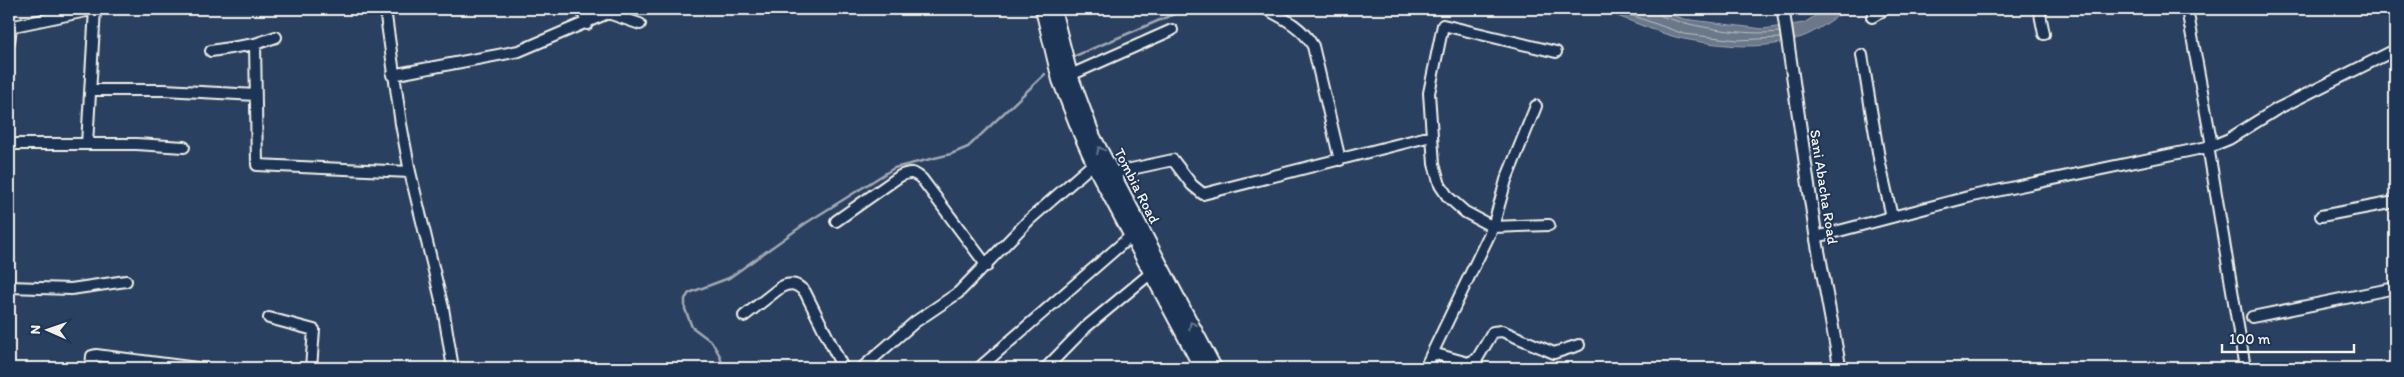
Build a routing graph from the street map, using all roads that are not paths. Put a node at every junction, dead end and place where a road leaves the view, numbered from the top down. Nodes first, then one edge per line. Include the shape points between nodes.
1 (95, 9) edge
2 (385, 9) edge
3 (582, 9) edge
4 (1043, 9) edge
5 (1053, 9) edge
6 (1266, 9) edge
7 (1885, 9) edge
8 (2039, 9) edge
9 (2186, 9) edge
10 (1783, 10) edge
11 (1872, 17) dead end
12 (587, 24) junction
13 (640, 24) dead end
14 (10, 27) edge
15 (1172, 30) dead end
16 (2044, 34) dead end
17 (276, 37) dead end
18 (9, 42) edge
19 (255, 44) junction
20 (2395, 50) edge
21 (211, 51) dead end
22 (1556, 52) dead end
23 (1862, 55) dead end
24 (392, 75) junction
25 (1065, 77) junction
26 (91, 90) junction
27 (256, 95) junction
28 (1536, 106) dead end
29 (1431, 136) junction
30 (9, 144) edge
31 (87, 144) junction
32 (2210, 146) junction
33 (184, 147) dead end
34 (1340, 160) junction
35 (1102, 171) junction
36 (410, 172) junction
37 (2395, 202) edge
38 (2321, 216) dead end
39 (1892, 217) junction
40 (836, 221) dead end
41 (1549, 225) dead end
42 (1493, 226) junction
43 (1132, 235) junction
44 (1816, 237) junction
45 (986, 266) junction
46 (1151, 273) junction
47 (126, 282) dead end
48 (9, 287) edge
49 (2395, 288) edge
50 (744, 316) dead end
51 (2252, 317) dead end
52 (270, 318) dead end
53 (1579, 345) dead end
54 (1432, 353) junction
55 (1198, 366) edge
56 (91, 368) edge
57 (197, 368) edge
58 (311, 368) edge
59 (453, 368) edge
60 (843, 368) edge
61 (862, 368) edge
62 (979, 368) edge
63 (1046, 368) edge
64 (1214, 368) edge
65 (1425, 368) edge
66 (1840, 368) edge
67 (2245, 368) edge

1 - 14 street
1 - 26 street
2 - 24 street
3 - 12 street
4 - 25 main road, Tombia Road
5 - 25 main road, Tombia Road
6 - 34 street via 1297,25 1307,35
7 - 11 street
8 - 16 street
9 - 32 street
10 - 44 street, Sani Abacha Road
12 - 13 street via 608,14
12 - 24 street via 520,51
14 - 18 street
15 - 25 street
17 - 19 street
19 - 21 street
19 - 27 street
20 - 32 street via 2277,109 2229,139
22 - 29 street via 1443,24 1429,94
23 - 39 street
24 - 36 street
25 - 35 main road, Tombia Road
35 -> 25 main road, Tombia Road via 1093,137
26 - 27 street
26 - 31 street
27 - 36 street via 257,165
28 - 42 street via 1506,180
29 - 34 street
29 - 42 street via 1434,164 1440,185 1448,197 1464,212
30 - 31 street
31 - 33 street
32 - 39 street via 1972,196
32 - 67 street
34 - 35 street via 1203,194 1173,160
35 - 43 main road, Tombia Road
35 - 45 street via 1029,220
64 -> 35 main road, Tombia Road
36 - 59 street via 444,308
37 - 38 street
39 - 44 street
40 - 45 street via 909,171 922,179
41 - 42 street
42 - 54 street
43 - 46 main road, Tombia Road
43 - 62 street
44 - 66 street, Sani Abacha Road
45 - 61 street via 958,294 915,322
46 - 55 main road, Tombia Road
46 - 63 street via 1086,326
47 - 48 street via 70,289
49 - 51 street
50 - 60 street via 782,287 797,284 805,292
52 - 58 street via 314,330
53 - 54 street via 1554,353 1502,331 1493,332 1476,359 1468,363
54 - 65 street
56 - 57 street via 92,356 96,355

